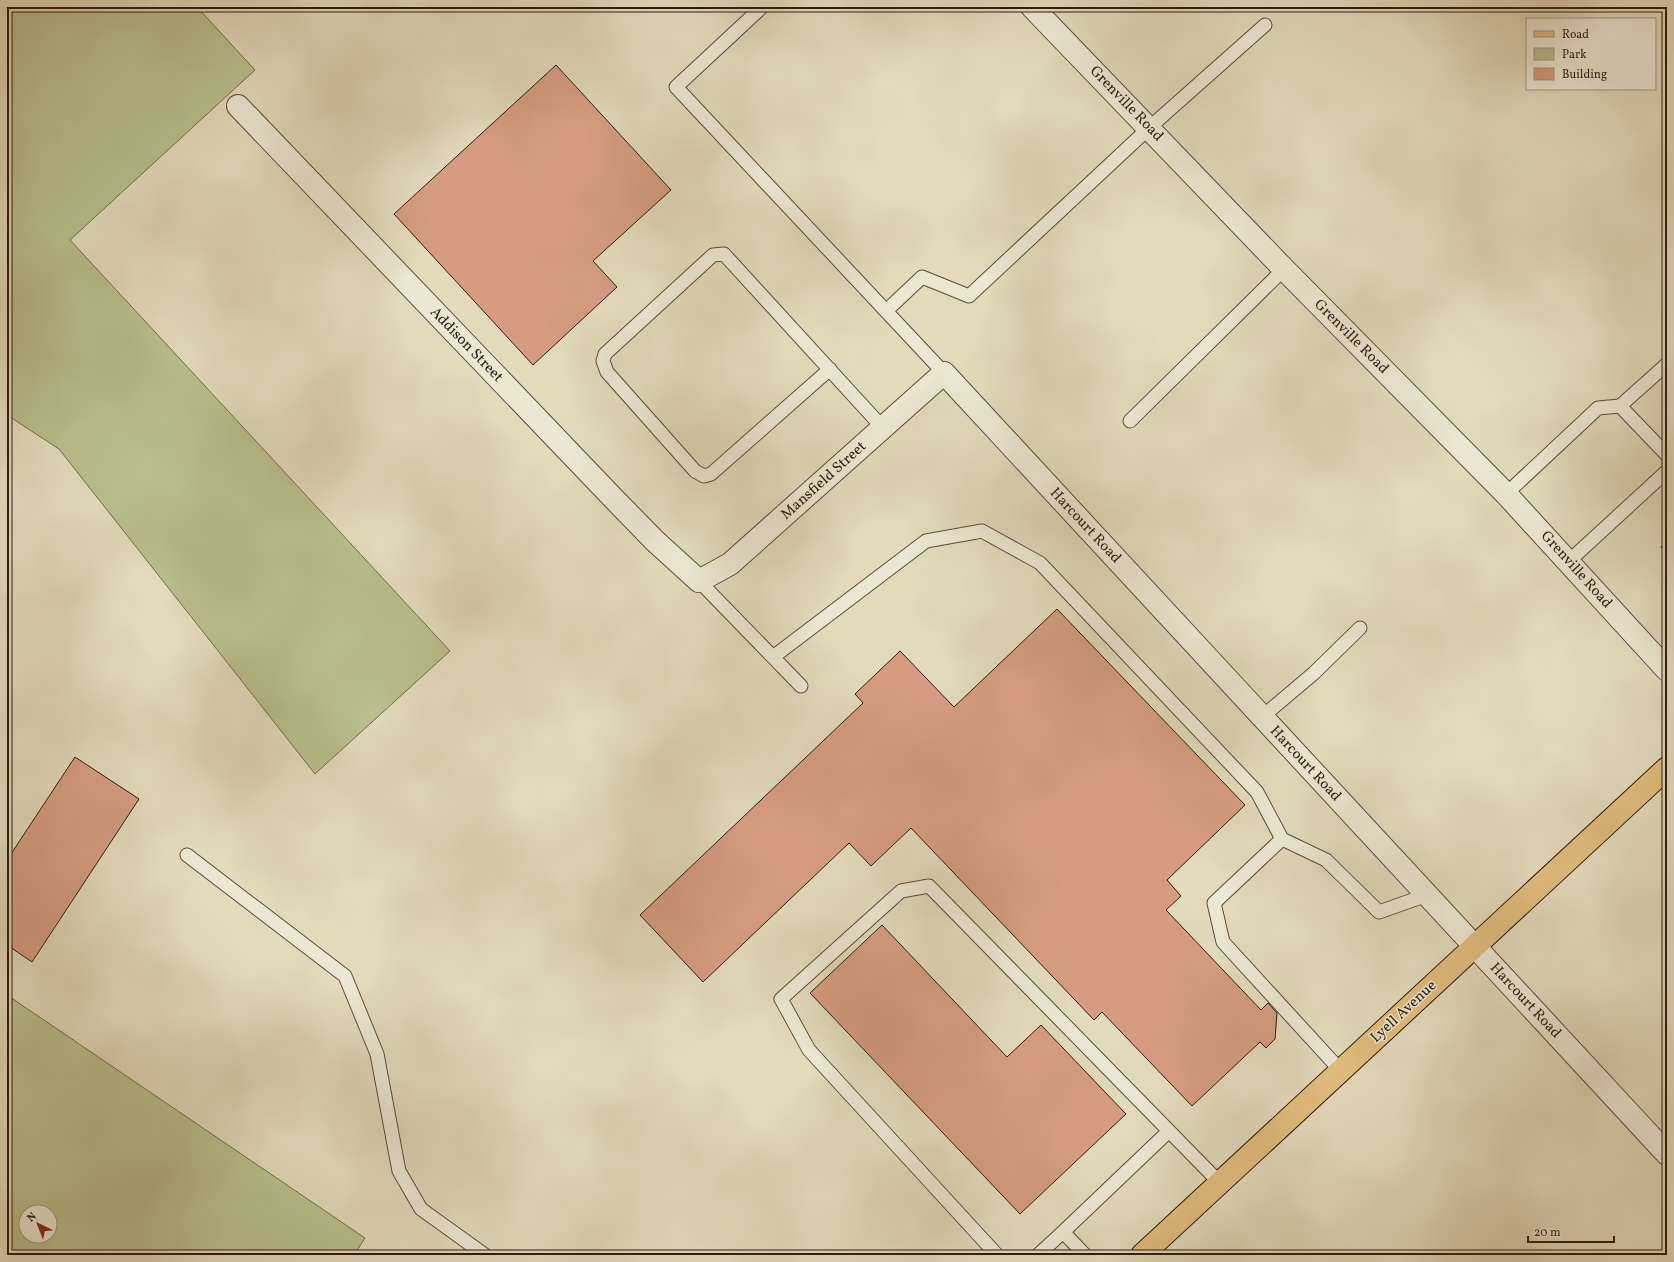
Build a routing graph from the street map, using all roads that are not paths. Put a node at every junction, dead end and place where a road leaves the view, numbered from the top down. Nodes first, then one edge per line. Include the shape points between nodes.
1 (762, 7) edge
2 (1032, 7) edge
3 (1265, 25) dead end
4 (238, 106) dead end
5 (1149, 128) junction
6 (1284, 269) junction
7 (886, 311) junction
8 (1667, 364) edge
9 (830, 369) junction
10 (944, 373) junction
11 (1620, 406) junction
12 (1130, 421) dead end
13 (883, 428) junction
14 (1667, 455) edge
15 (1667, 472) edge
16 (1506, 494) junction
17 (1568, 562) junction
18 (699, 581) junction
19 (1360, 628) dead end
20 (773, 657) junction
21 (1667, 670) edge
22 (801, 686) dead end
23 (1262, 717) junction
24 (1667, 768) edge
25 (1282, 839) junction
26 (187, 855) dead end
27 (1427, 895) junction
28 (1474, 947) junction
29 (1341, 1071) junction
30 (1169, 1131) junction
31 (1667, 1154) edge
32 (1220, 1183) junction
33 (1063, 1232) junction
34 (485, 1255) edge
35 (997, 1255) edge
36 (1038, 1255) edge
37 (1085, 1255) edge
38 (1142, 1255) edge

1 - 7 lane via 676,87
2 - 5 street, Grenville Road
3 - 5 lane
4 - 18 street, Addison Street via 654,541
5 - 6 street, Grenville Road
5 - 7 lane via 968,296 922,277
6 - 12 lane
6 - 16 street, Grenville Road
7 - 10 lane
8 - 11 lane
9 - 9 lane via 724,254 713,255 605,354 603,361 607,372 695,471 704,476 712,474
9 - 13 lane
10 - 13 street, Mansfield Street
10 - 23 street, Harcourt Road
11 - 14 lane
11 - 16 lane via 1598,408
13 - 18 street, Mansfield Street via 730,564
15 - 17 lane
16 - 17 street, Grenville Road
17 - 21 street, Grenville Road
18 - 20 lane
19 - 23 lane via 1314,673
20 - 22 lane
20 - 25 lane via 926,541 982,531 1040,563 1257,792
23 - 27 street, Harcourt Road
24 - 28 main road, Lyell Avenue
25 - 27 lane via 1326,860 1379,912
25 - 29 lane via 1214,903 1223,942
26 - 34 lane via 345,976 377,1054 399,1171 422,1209
27 - 28 street, Harcourt Road
28 - 29 main road, Lyell Avenue
28 - 31 street, Harcourt Road
29 - 32 main road, Lyell Avenue
30 - 32 lane
30 - 33 lane
30 - 35 lane via 929,886 901,891 782,999 809,1050
32 - 38 main road, Lyell Avenue
33 - 36 lane
33 - 37 lane

